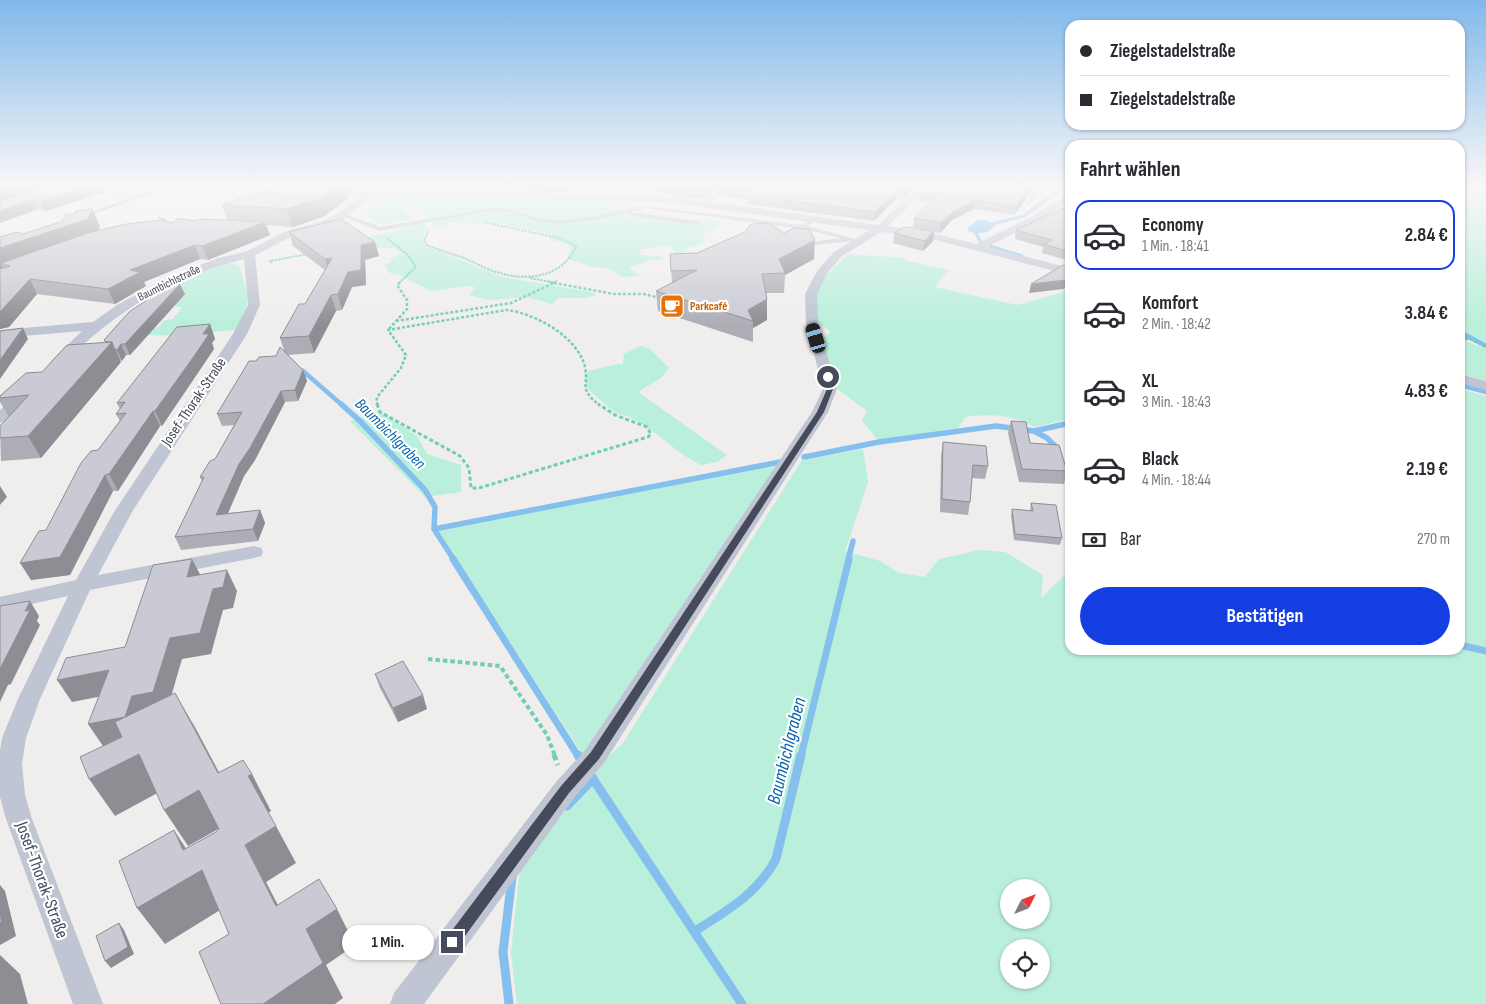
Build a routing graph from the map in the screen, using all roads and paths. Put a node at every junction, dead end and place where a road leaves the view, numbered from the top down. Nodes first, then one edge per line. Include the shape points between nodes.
1 (291, 233) edge
2 (381, 233) edge
3 (426, 233) edge
4 (534, 233) edge
5 (831, 233) edge
6 (870, 233) edge
7 (916, 233) edge
8 (1007, 233) edge
9 (856, 240) junction
10 (800, 244) edge
11 (979, 247) junction
12 (315, 253) edge
13 (249, 254) junction
14 (271, 263) dead end
15 (1065, 271) edge
16 (526, 277) junction
17 (557, 281) junction
18 (662, 299) edge
19 (396, 321) junction
20 (94, 326) junction
21 (388, 330) junction
22 (0, 334) edge
23 (1465, 337) edge
24 (1486, 347) edge
25 (49, 370) edge
26 (1465, 380) edge
27 (1486, 386) edge
28 (31, 388) edge
29 (0, 418) edge
30 (254, 552) dead end
31 (82, 587) junction
32 (0, 604) edge
33 (428, 660) dead end
34 (571, 784) junction
35 (88, 1004) edge
36 (405, 1004) edge

1 - 13 street
2 - 19 path via 408,255 416,267 396,285 408,303
3 - 16 path via 424,241 427,245 493,272
4 - 16 path via 559,238 576,246 572,258 560,268
5 - 9 lane
6 - 9 street
7 - 11 street
8 - 11 street
9 - 10 lane
9 - 34 street via 832,260 811,294 812,323 830,389 825,403 595,756
11 - 15 street
12 - 14 path
13 - 20 street, Baumbichlstraße via 177,277
13 - 31 street, Josef-Thorak-Straße via 254,298 251,314 138,486
16 - 17 path
17 - 18 path via 614,294 644,294
17 - 19 path via 511,303
19 - 21 path
20 - 22 street, Baumbichlstraße
20 - 25 street, Baumbichlstraße
21 - 21 path via 406,355 401,368 378,396 376,401 380,412 464,459 470,469 471,488 638,442 651,434 647,427 616,417 590,396 584,386 583,362 574,349 553,328 524,312 506,310
23 - 24 path
26 - 27 street
28 - 29 street
30 - 31 street
31 - 32 street
31 - 35 street, Josef-Thorak-Straße via 20,720 12,751 10,779 19,819
33 - 34 path via 500,666 547,735
34 - 36 street

